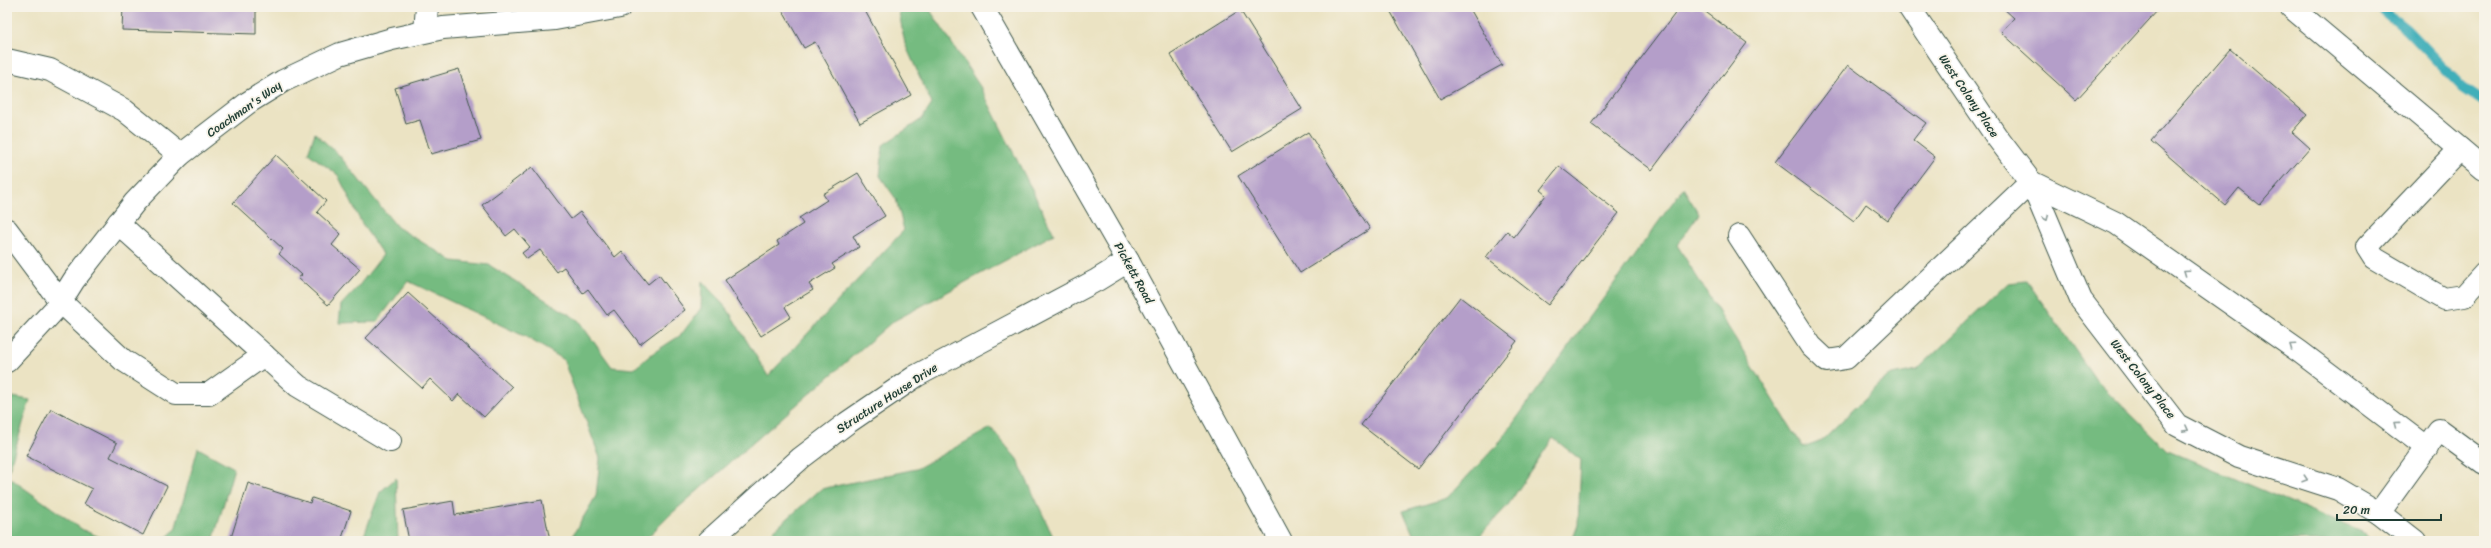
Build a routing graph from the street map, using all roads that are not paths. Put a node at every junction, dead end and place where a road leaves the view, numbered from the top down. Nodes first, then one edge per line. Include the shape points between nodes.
1 (427, 7) edge
2 (620, 7) edge
3 (982, 7) edge
4 (1909, 7) edge
5 (2291, 7) edge
6 (425, 31) junction
7 (7, 60) edge
8 (2460, 149) junction
9 (180, 155) junction
10 (2484, 169) edge
11 (2031, 182) junction
12 (118, 223) junction
13 (7, 230) edge
14 (1739, 236) dead end
15 (1128, 261) junction
16 (2484, 274) edge
17 (60, 301) junction
18 (264, 355) junction
19 (7, 361) edge
20 (390, 441) dead end
21 (2427, 448) junction
22 (2484, 463) edge
23 (2379, 513) junction
24 (709, 541) edge
25 (1281, 541) edge
26 (2416, 541) edge

1 - 6 street
2 - 6 street, Coachman's Way via 555,19
3 - 15 street, Pickett Road
4 - 11 street, West Colony Place via 1996,136
5 - 8 street
6 - 9 street, Coachman's Way via 340,54 283,81 250,102
7 - 9 street via 50,70 124,110
8 - 10 street
8 - 16 street via 2367,247 2374,258 2444,299 2464,296
9 - 12 street, Coachman's Way
11 - 14 street via 1846,358 1828,360 1811,346
21 -> 11 street, West Colony Place via 2300,352 2116,223
11 -> 23 street, West Colony Place via 2081,300 2177,424 2239,458 2338,490
12 - 17 street, Coachman's Way
12 - 18 street
13 - 17 street
15 - 24 street, Structure House Drive via 916,376 801,458
15 - 25 street, Pickett Road
17 - 18 street via 123,360 176,394 209,394
17 - 19 street, Coachman's Way
18 - 20 street via 298,386
21 - 22 street via 2439,430
21 - 23 street
23 - 26 street, West Colony Place

